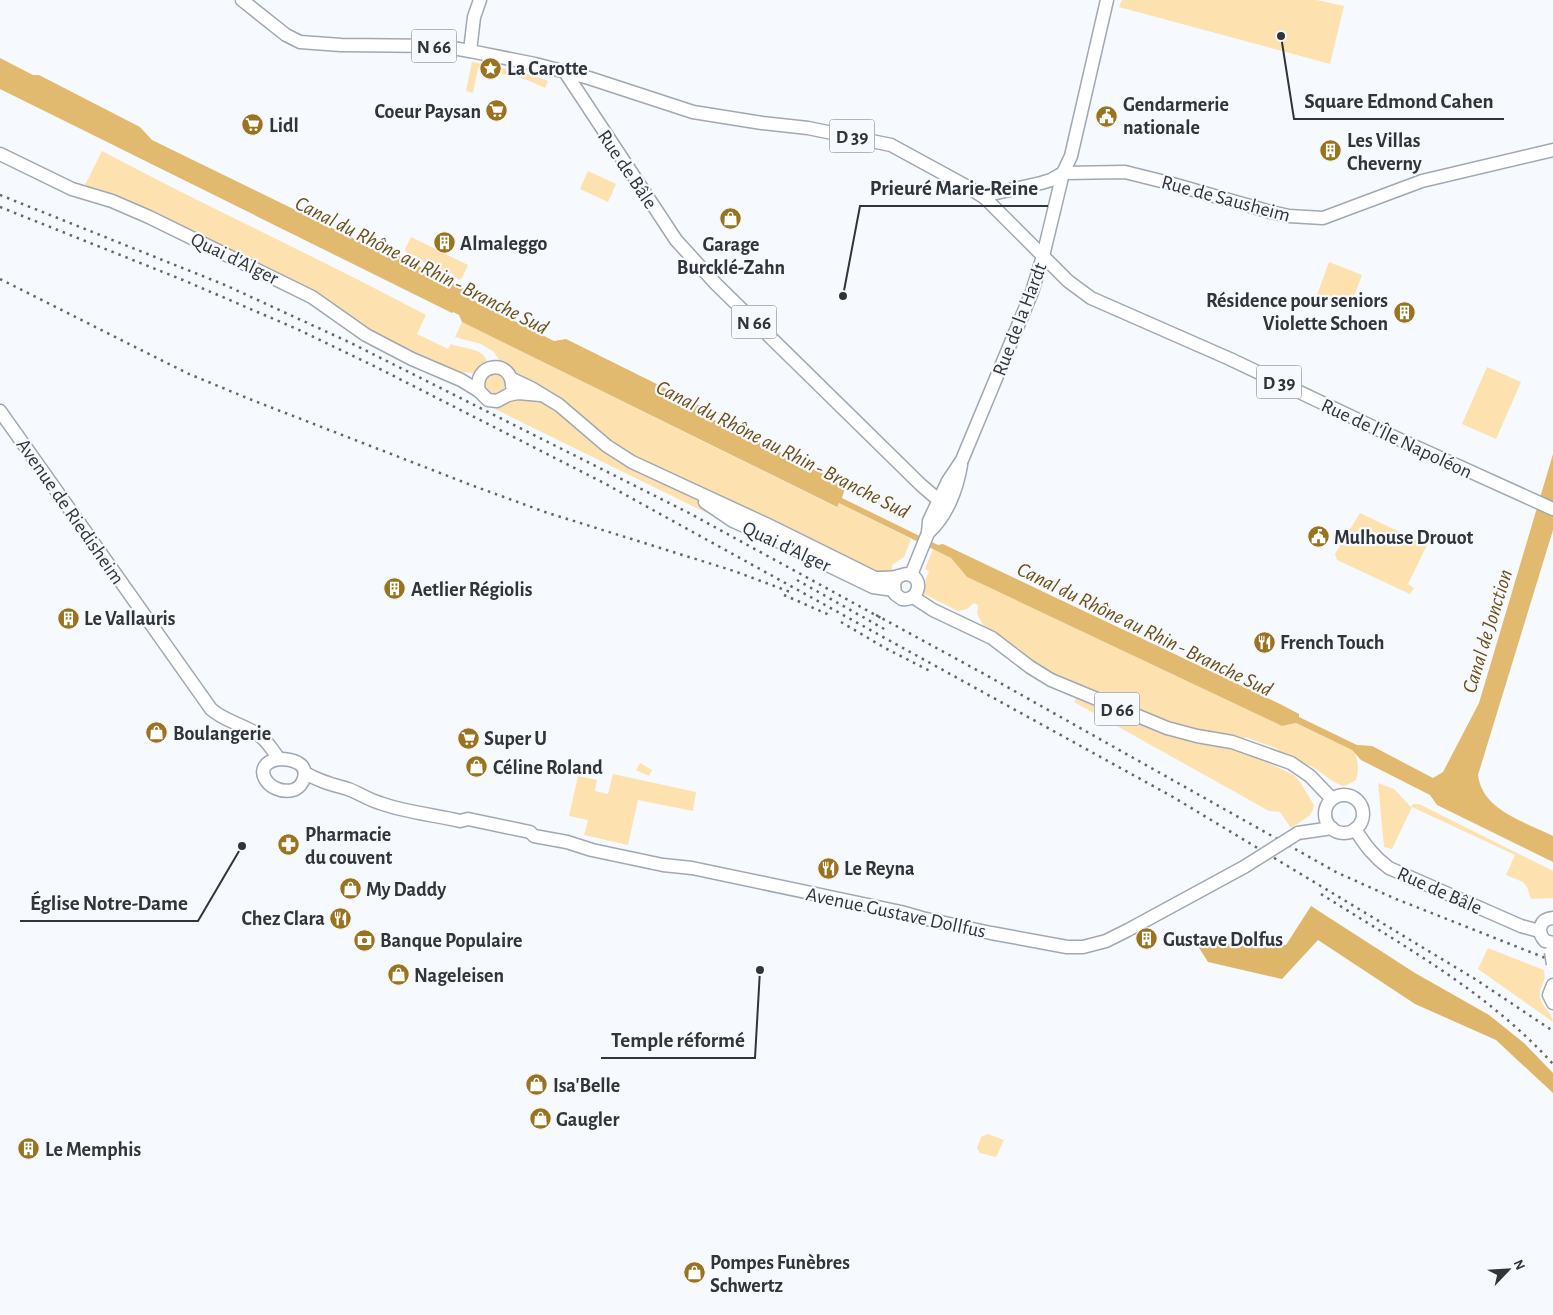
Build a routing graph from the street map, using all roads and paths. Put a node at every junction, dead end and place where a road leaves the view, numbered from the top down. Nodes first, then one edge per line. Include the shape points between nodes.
1 (242, 0) edge
2 (480, 0) edge
3 (1107, 0) edge
4 (470, 51) junction
5 (565, 72) junction
6 (1553, 150) edge
7 (0, 154) edge
8 (1063, 173) junction
9 (984, 198) junction
10 (1043, 256) junction
11 (481, 374) junction
12 (461, 380) junction
13 (512, 380) junction
14 (479, 391) junction
15 (508, 395) junction
16 (541, 395) junction
17 (0, 411) edge
18 (962, 460) junction
19 (687, 489) junction
20 (939, 499) junction
21 (1553, 509) edge
22 (942, 516) junction
23 (928, 533) junction
24 (904, 576) junction
25 (894, 590) junction
26 (913, 597) junction
27 (274, 761) junction
28 (305, 773) junction
29 (334, 786) junction
30 (299, 787) junction
31 (1332, 799) junction
32 (1325, 814) junction
33 (1332, 828) junction
34 (1356, 829) junction
35 (1298, 832) junction
36 (1553, 918) edge
37 (1539, 931) junction
38 (1552, 951) edge
39 (1553, 985) edge
40 (1553, 1004) edge

1 - 4 main road, N 66 via 286,36 300,42 441,46
2 - 4 main road via 474,17
3 - 8 main road, Rue de la Hardt via 1070,156
4 - 5 main road, N 66
5 - 9 main road, Rue de l'Île Napoléon / D 39 via 693,112 808,128 891,144
5 - 20 main road, Rue de Bâle / N 66 via 676,240 733,302
6 - 8 main road, Rue de Sausheim via 1422,181 1323,218 1271,212 1125,172
7 - 12 main road, Quai d'Alger via 72,189 149,216 312,297 388,347
8 - 9 main road, Rue de Sausheim via 1051,180
8 - 10 main road, Rue de la Hardt
9 - 10 main road, Rue de l'Île Napoléon / D 39
10 - 18 main road, Rue de la Hardt via 1032,292
10 - 21 main road, Rue de l'Île Napoléon / D 39 via 1091,298
11 - 12 main road, Quai d'Alger
11 - 13 main road, Quai d'Alger via 498,367 505,370
11 - 14 main road
12 - 14 main road, Quai d'Alger
13 - 15 main road
13 - 16 main road, Quai d'Alger
14 - 15 main road, Quai d'Alger via 492,401
15 - 16 main road, Quai d'Alger
16 - 19 main road, Quai d'Alger via 568,411 607,446
17 - 27 main road, Avenue de Riedisheim via 210,709 223,719 253,731 270,744
18 - 20 main road, Rue de la Hardt
18 - 22 main road, Rue de la Hardt via 958,484
19 - 24 main road, Quai d'Alger via 875,578
19 - 25 main road, Quai d'Alger via 747,528 873,587
20 - 22 main road
20 - 23 main road, Rue de la Hardt via 929,520
22 - 23 main road, Rue de la Hardt
23 - 24 main road
24 - 25 main road via 894,583
24 - 26 main road via 916,579 918,587
25 - 26 main road via 902,599
26 - 31 main road, D 66 via 992,638 1058,684 1167,728 1238,743 1291,763 1310,776
27 - 28 main road via 299,763
27 - 30 main road via 264,767 266,782 278,789
28 - 29 main road, Avenue Gustave Dollfus
28 - 30 main road
29 - 30 main road, Avenue Gustave Dollfus
29 - 35 main road, Avenue Gustave Dollfus, bridge via 378,803 460,821 467,826 496,833 534,836 1067,947 1106,941 1244,867
31 - 32 main road
31 - 34 main road via 1347,795 1360,803 1363,815
32 - 33 main road
32 - 35 main road, Avenue Gustave Dollfus
33 - 34 main road via 1341,833
33 - 35 main road
34 - 37 main road, Rue de Bâle via 1368,849 1389,868
36 - 37 main road via 1544,920
37 - 38 main road
39 - 40 main road via 1549,996

